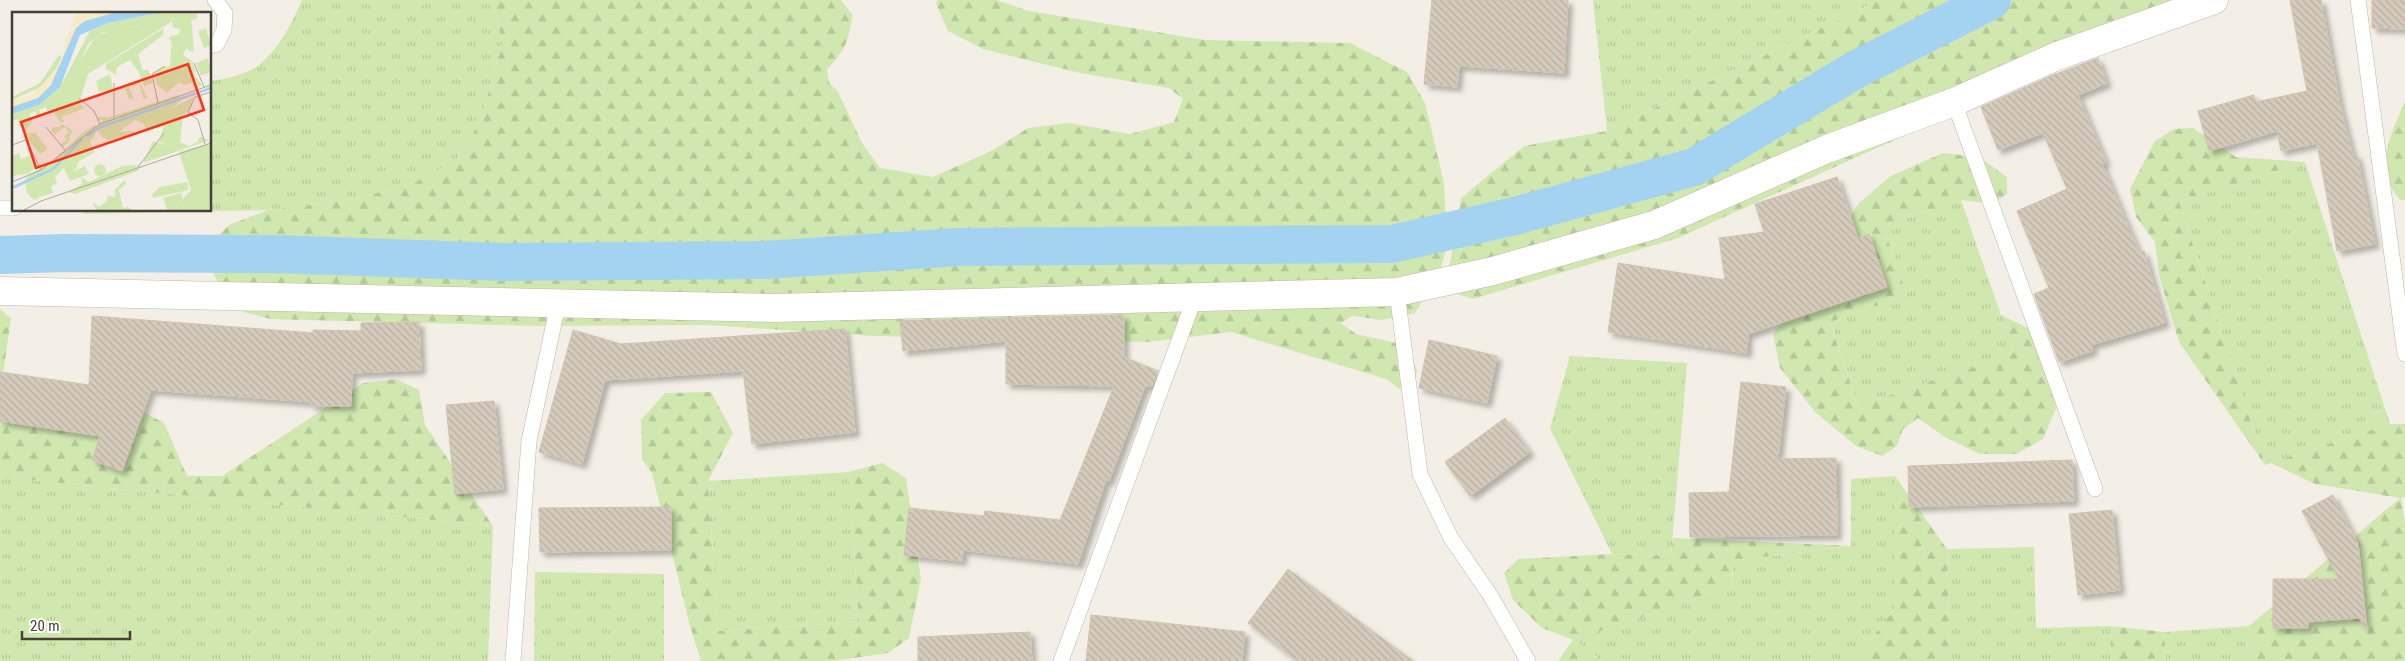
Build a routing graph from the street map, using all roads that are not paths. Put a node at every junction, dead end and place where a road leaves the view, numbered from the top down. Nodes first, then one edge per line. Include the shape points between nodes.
1 (215, 0) edge
2 (2214, 0) edge
3 (2358, 0) edge
4 (211, 46) edge
5 (1954, 102) junction
6 (0, 291) edge
7 (1398, 292) junction
8 (1195, 297) junction
9 (558, 304) junction
10 (2405, 354) edge
11 (2095, 489) dead end
12 (513, 661) edge
13 (1061, 661) edge
14 (1528, 661) edge

1 - 4 lane via 225,13 224,30 217,44
2 - 5 street via 2057,56
3 - 10 lane
5 - 7 street via 1827,149 1654,225 1493,271
5 - 11 lane
6 - 9 street
7 - 8 street
7 - 14 lane via 1420,474 1451,538 1490,595
8 - 9 street via 773,308
8 - 13 lane
9 - 12 lane via 529,440

